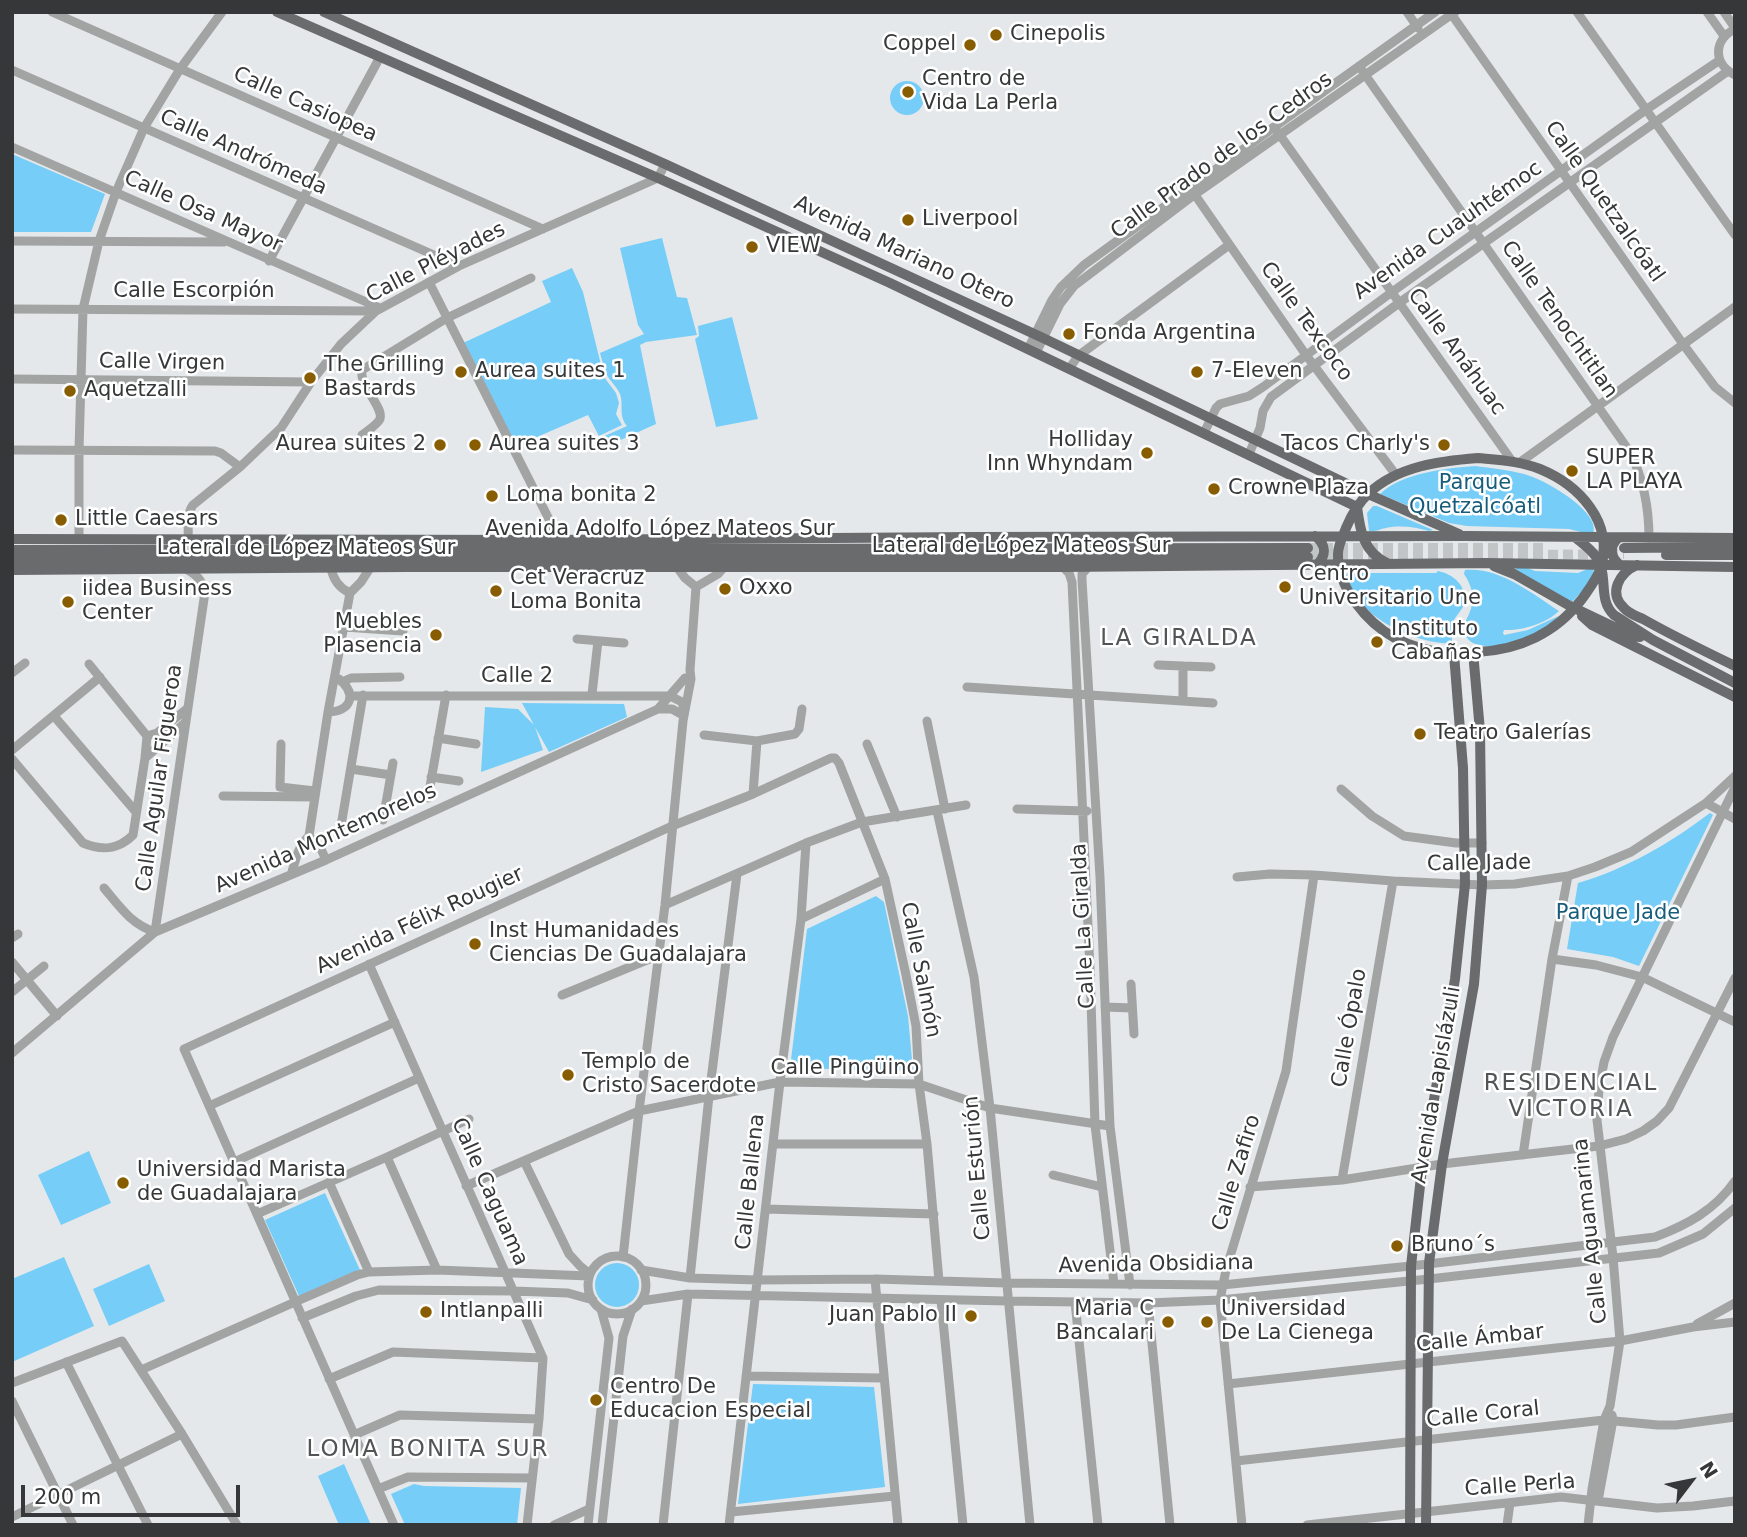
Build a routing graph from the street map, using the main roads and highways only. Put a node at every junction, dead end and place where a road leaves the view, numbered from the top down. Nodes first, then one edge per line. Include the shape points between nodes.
1 (277, 12) edge
2 (324, 12) edge
3 (1368, 494) junction
4 (1357, 507) junction
5 (1315, 536) junction
6 (1465, 536) junction
7 (975, 537) junction
8 (1342, 537) junction
9 (1362, 537) junction
10 (1576, 537) junction
11 (773, 538) junction
12 (1602, 538) junction
13 (1735, 538) edge
14 (559, 539) junction
15 (301, 540) junction
16 (12, 541) edge
17 (1735, 547) edge
18 (337, 549) junction
19 (549, 549) junction
20 (740, 549) junction
21 (1036, 549) junction
22 (1621, 551) junction
23 (1735, 555) edge
24 (14, 556) edge
25 (1311, 557) junction
26 (907, 558) junction
27 (446, 559) junction
28 (1390, 564) junction
29 (1486, 564) junction
30 (1339, 565) junction
31 (1638, 565) junction
32 (1601, 566) junction
33 (1735, 566) edge
34 (406, 567) junction
35 (858, 567) junction
36 (66, 569) junction
37 (12, 570) edge
38 (1575, 609) junction
39 (1620, 620) junction
40 (1653, 626) junction
41 (1653, 640) junction
42 (1473, 658) junction
43 (1455, 659) junction
44 (1722, 660) junction
45 (1701, 666) junction
46 (1735, 666) edge
47 (1691, 676) junction
48 (1735, 685) edge
49 (1735, 697) edge
50 (1410, 1525) edge
51 (1426, 1525) edge

1 - 4 main road, Avenida Mariano Otero via 915,295
2 - 3 main road, Avenida Mariano Otero via 1039,336
3 - 4 main road
3 - 6 main road, Avenida Mariano Otero
3 - 12 main road via 1396,475 1423,466 1478,458 1516,462 1574,489 1594,512
4 - 8 main road
4 - 9 main road
5 - 7 main road, Lateral de López Mateos Sur
5 - 8 main road, Lateral de López Mateos Sur
5 - 25 main road via 1324,555
6 - 9 main road, Lateral de López Mateos Sur
6 - 10 main road, Lateral de López Mateos Sur
7 - 11 main road, Lateral de López Mateos Sur
7 - 21 main road
8 - 9 main road, Lateral de López Mateos Sur
8 - 30 main road
9 - 28 main road via 1372,552
10 - 12 main road, Lateral de López Mateos Sur
10 - 32 main road
11 - 14 main road, Lateral de López Mateos Sur
11 - 20 main road
12 - 22 main road, Lateral de López Mateos Sur
12 - 32 main road
13 - 22 main road, Lateral de López Mateos Sur via 1649,538
14 - 15 main road, Lateral de López Mateos Sur
14 - 19 main road
15 - 16 main road, Lateral de López Mateos Sur
15 - 18 main road
17 - 22 main road
18 - 19 main road, Avenida Adolfo López Mateos Sur
18 - 24 main road, Avenida Adolfo López Mateos Sur
19 - 20 main road, Avenida Adolfo López Mateos Sur
20 - 21 main road, Avenida Adolfo López Mateos Sur
21 - 25 main road, Avenida Adolfo López Mateos Sur
22 - 23 main road
22 - 31 main road, Lateral de López Mateos Sur
22 - 32 main road, Lateral de López Mateos Sur
24 - 27 main road, Avenida Adolfo López Mateos Sur
24 - 36 main road
25 - 26 main road, Avenida Adolfo López Mateos Sur
25 - 30 main road, Lateral de López Mateos Sur
25 - 35 main road, Lateral de López Mateos Sur via 1088,567
26 - 27 main road, Avenida Adolfo López Mateos Sur
26 - 35 main road
27 - 34 main road
28 - 29 main road, Lateral de López Mateos Sur
28 - 30 main road, Lateral de López Mateos Sur
29 - 32 main road, Lateral de López Mateos Sur
29 - 38 main road via 1514,574
30 - 43 main road via 1358,606 1385,632
31 - 33 main road, Lateral de López Mateos Sur
31 - 40 main road via 1621,575 1618,597 1626,610
32 - 38 main road
32 - 39 main road via 1606,606
34 - 35 main road, Lateral de López Mateos Sur
34 - 36 main road, Lateral de López Mateos Sur
36 - 37 main road, Lateral de López Mateos Sur
38 - 41 main road via 1633,636
38 - 42 main road via 1537,638
38 - 47 main road via 1592,625
39 - 40 main road
39 - 41 main road
40 - 44 main road
41 - 45 main road
42 - 43 main road
42 - 51 main road, Avenida Lapislázuli via 1480,731 1482,885 1474,984 1429,1264
43 - 50 main road, Avenida Lapislázuli via 1465,884 1455,979 1410,1266
44 - 45 main road
44 - 46 main road
45 - 48 main road
47 - 48 main road
47 - 49 main road

